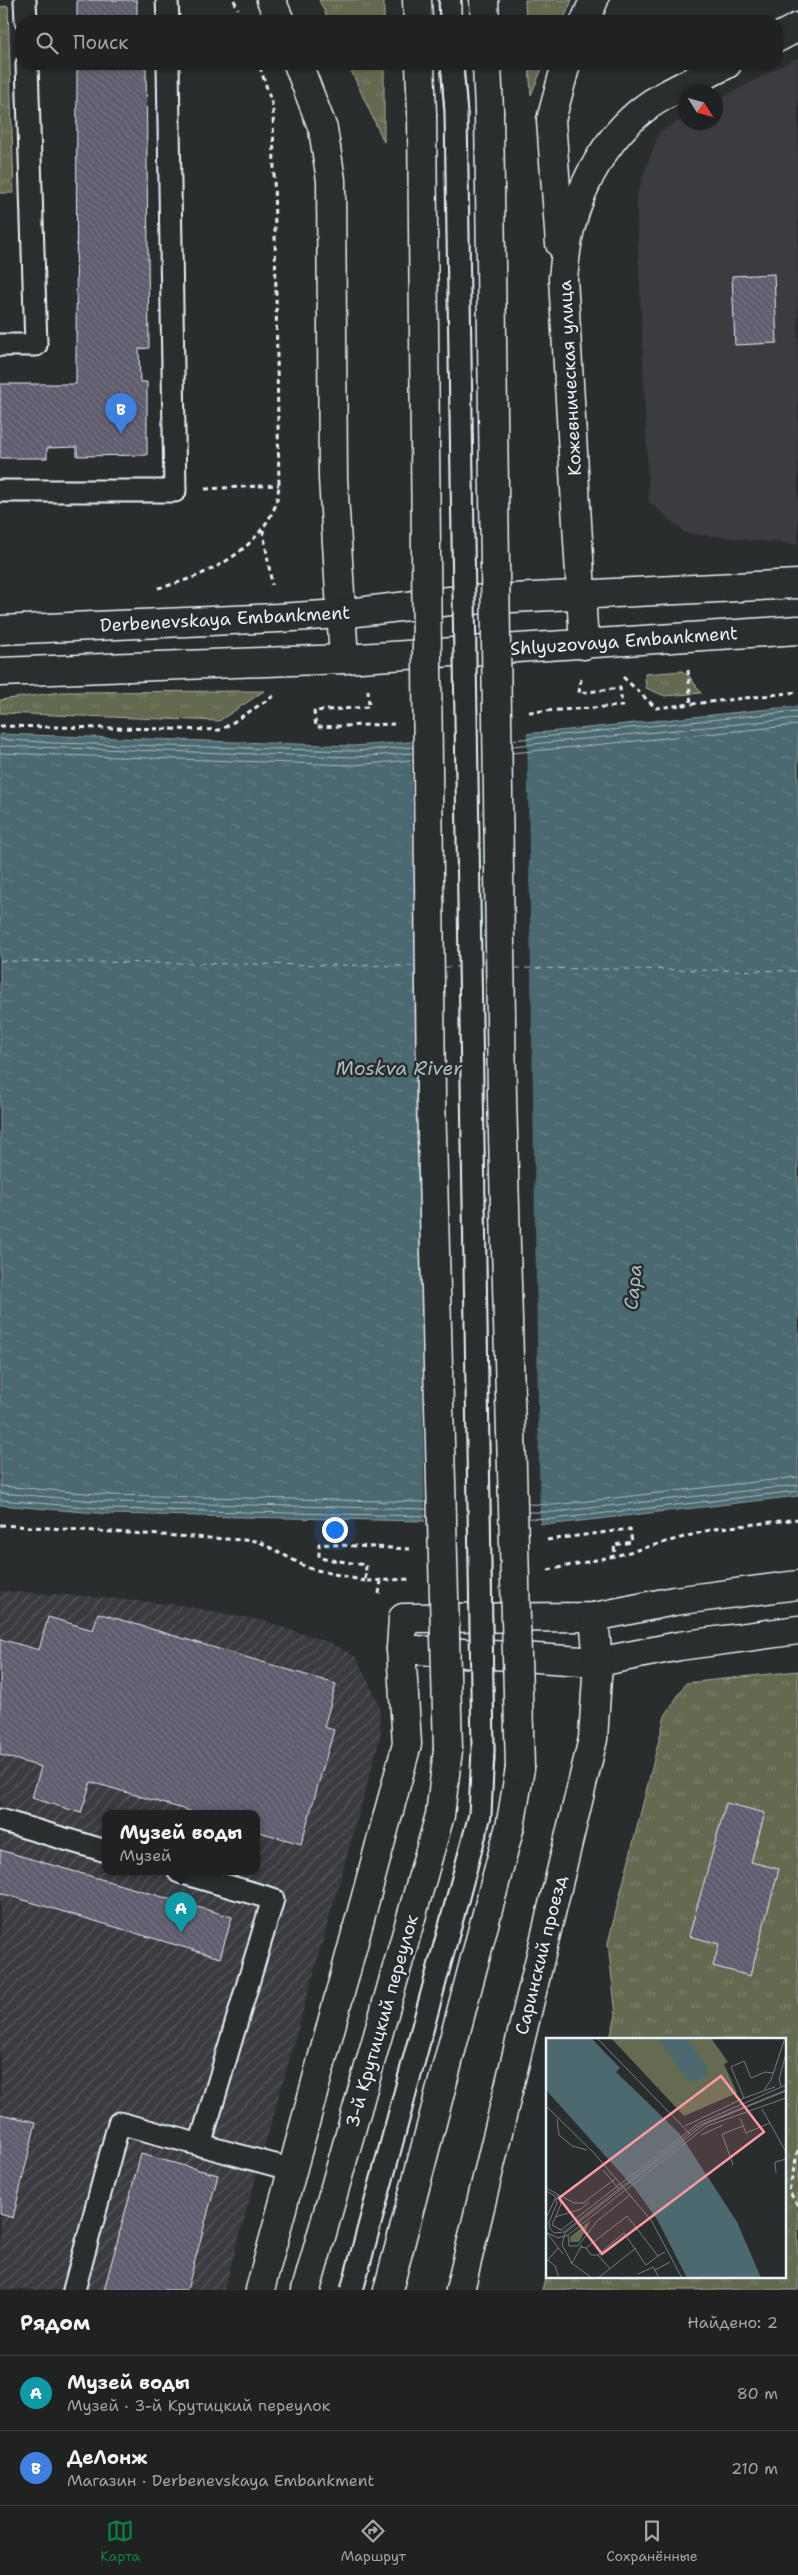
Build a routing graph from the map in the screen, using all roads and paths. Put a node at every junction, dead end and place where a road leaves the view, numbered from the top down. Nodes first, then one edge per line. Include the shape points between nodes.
1 (25, 0) edge
2 (167, 0) edge
3 (271, 0) edge
4 (417, 0) edge
5 (450, 0) edge
6 (484, 0) edge
7 (594, 0) edge
8 (26, 15) edge
9 (168, 15) edge
10 (277, 15) edge
11 (418, 15) edge
12 (451, 15) edge
13 (485, 15) edge
14 (587, 15) edge
15 (27, 70) edge
16 (168, 70) edge
17 (261, 70) edge
18 (300, 70) edge
19 (420, 70) edge
20 (452, 70) edge
21 (487, 70) edge
22 (564, 70) edge
23 (715, 70) edge
24 (563, 278) junction
25 (0, 345) edge
26 (280, 485) junction
27 (0, 491) edge
28 (175, 491) junction
29 (798, 584) edge
30 (155, 589) dead end
31 (582, 594) junction
32 (340, 614) junction
33 (0, 630) edge
34 (798, 630) edge
35 (584, 645) junction
36 (344, 659) junction
37 (0, 672) edge
38 (624, 676) dead end
39 (581, 679) dead end
40 (367, 687) dead end
41 (279, 692) dead end
42 (798, 692) edge
43 (525, 719) dead end
44 (0, 726) edge
45 (396, 730) dead end
46 (798, 1519) edge
47 (0, 1525) edge
48 (546, 1531) dead end
49 (669, 1541) dead end
50 (412, 1549) dead end
51 (615, 1556) dead end
52 (366, 1565) dead end
53 (364, 1582) dead end
54 (798, 1585) edge
55 (594, 1617) junction
56 (798, 1630) edge
57 (401, 1649) junction
58 (598, 1662) junction
59 (0, 1820) edge
60 (102, 1849) edge
61 (189, 1875) edge
62 (200, 2145) junction
63 (798, 2150) edge
64 (293, 2170) junction
65 (798, 2206) edge
66 (74, 2290) edge
67 (260, 2290) edge
68 (306, 2290) edge
69 (352, 2290) edge
70 (388, 2290) edge
71 (460, 2290) edge

1 - 8 lane
2 - 9 lane
3 - 10 main road
4 - 11 main road
5 - 12 lane
6 - 13 main road
7 - 14 main road
15 - 25 lane via 36,345
16 - 28 lane
17 - 26 path via 273,107
18 - 32 main road via 323,130 331,180 334,478
19 - 68 main road, 3-й Крутицкий переулок, bridge via 431,1098 448,1750 440,1815
20 - 69 lane, bridge via 456,113 483,1749 480,1815
21 - 70 main road, bridge via 502,1097 520,1768 511,1822
22 - 24 main road via 551,120
23 - 24 main road, Кожевническая улица via 653,102 628,122 605,150 588,179 570,229
24 - 31 main road, Кожевническая улица
26 - 28 path
26 - 30 path via 274,510 263,529 222,565 186,582
27 - 28 lane
29 - 31 main road
31 - 32 main road, Derbenevskaya Embankment via 450,601
31 - 35 main road, Кожевническая улица
32 - 33 main road, Derbenevskaya Embankment
32 - 36 main road
34 - 35 main road, Shlyuzovaya Embankment
35 - 36 main road, Shlyuzovaya Embankment
36 - 37 main road
38 - 42 path via 656,708
39 - 43 path via 579,692 620,688 622,706 527,712
40 - 45 path via 369,707 314,711 316,727 395,724
41 - 44 path via 221,730
46 - 49 path via 713,1530
47 - 53 path via 258,1541 308,1568
48 - 51 path via 546,1540 630,1529 632,1542 614,1545
50 - 52 path via 319,1544 319,1558
54 - 55 main road via 674,1601
55 - 57 main road via 404,1618
55 - 58 main road, Саринский проезд
56 - 58 main road via 679,1646
57 - 58 main road
57 - 64 main road via 407,1744
58 - 71 main road, Саринский проезд via 594,1739
59 - 60 lane
61 - 62 lane via 272,1899
62 - 64 lane
62 - 66 lane via 119,2123
63 - 65 path via 789,2191
64 - 67 main road

